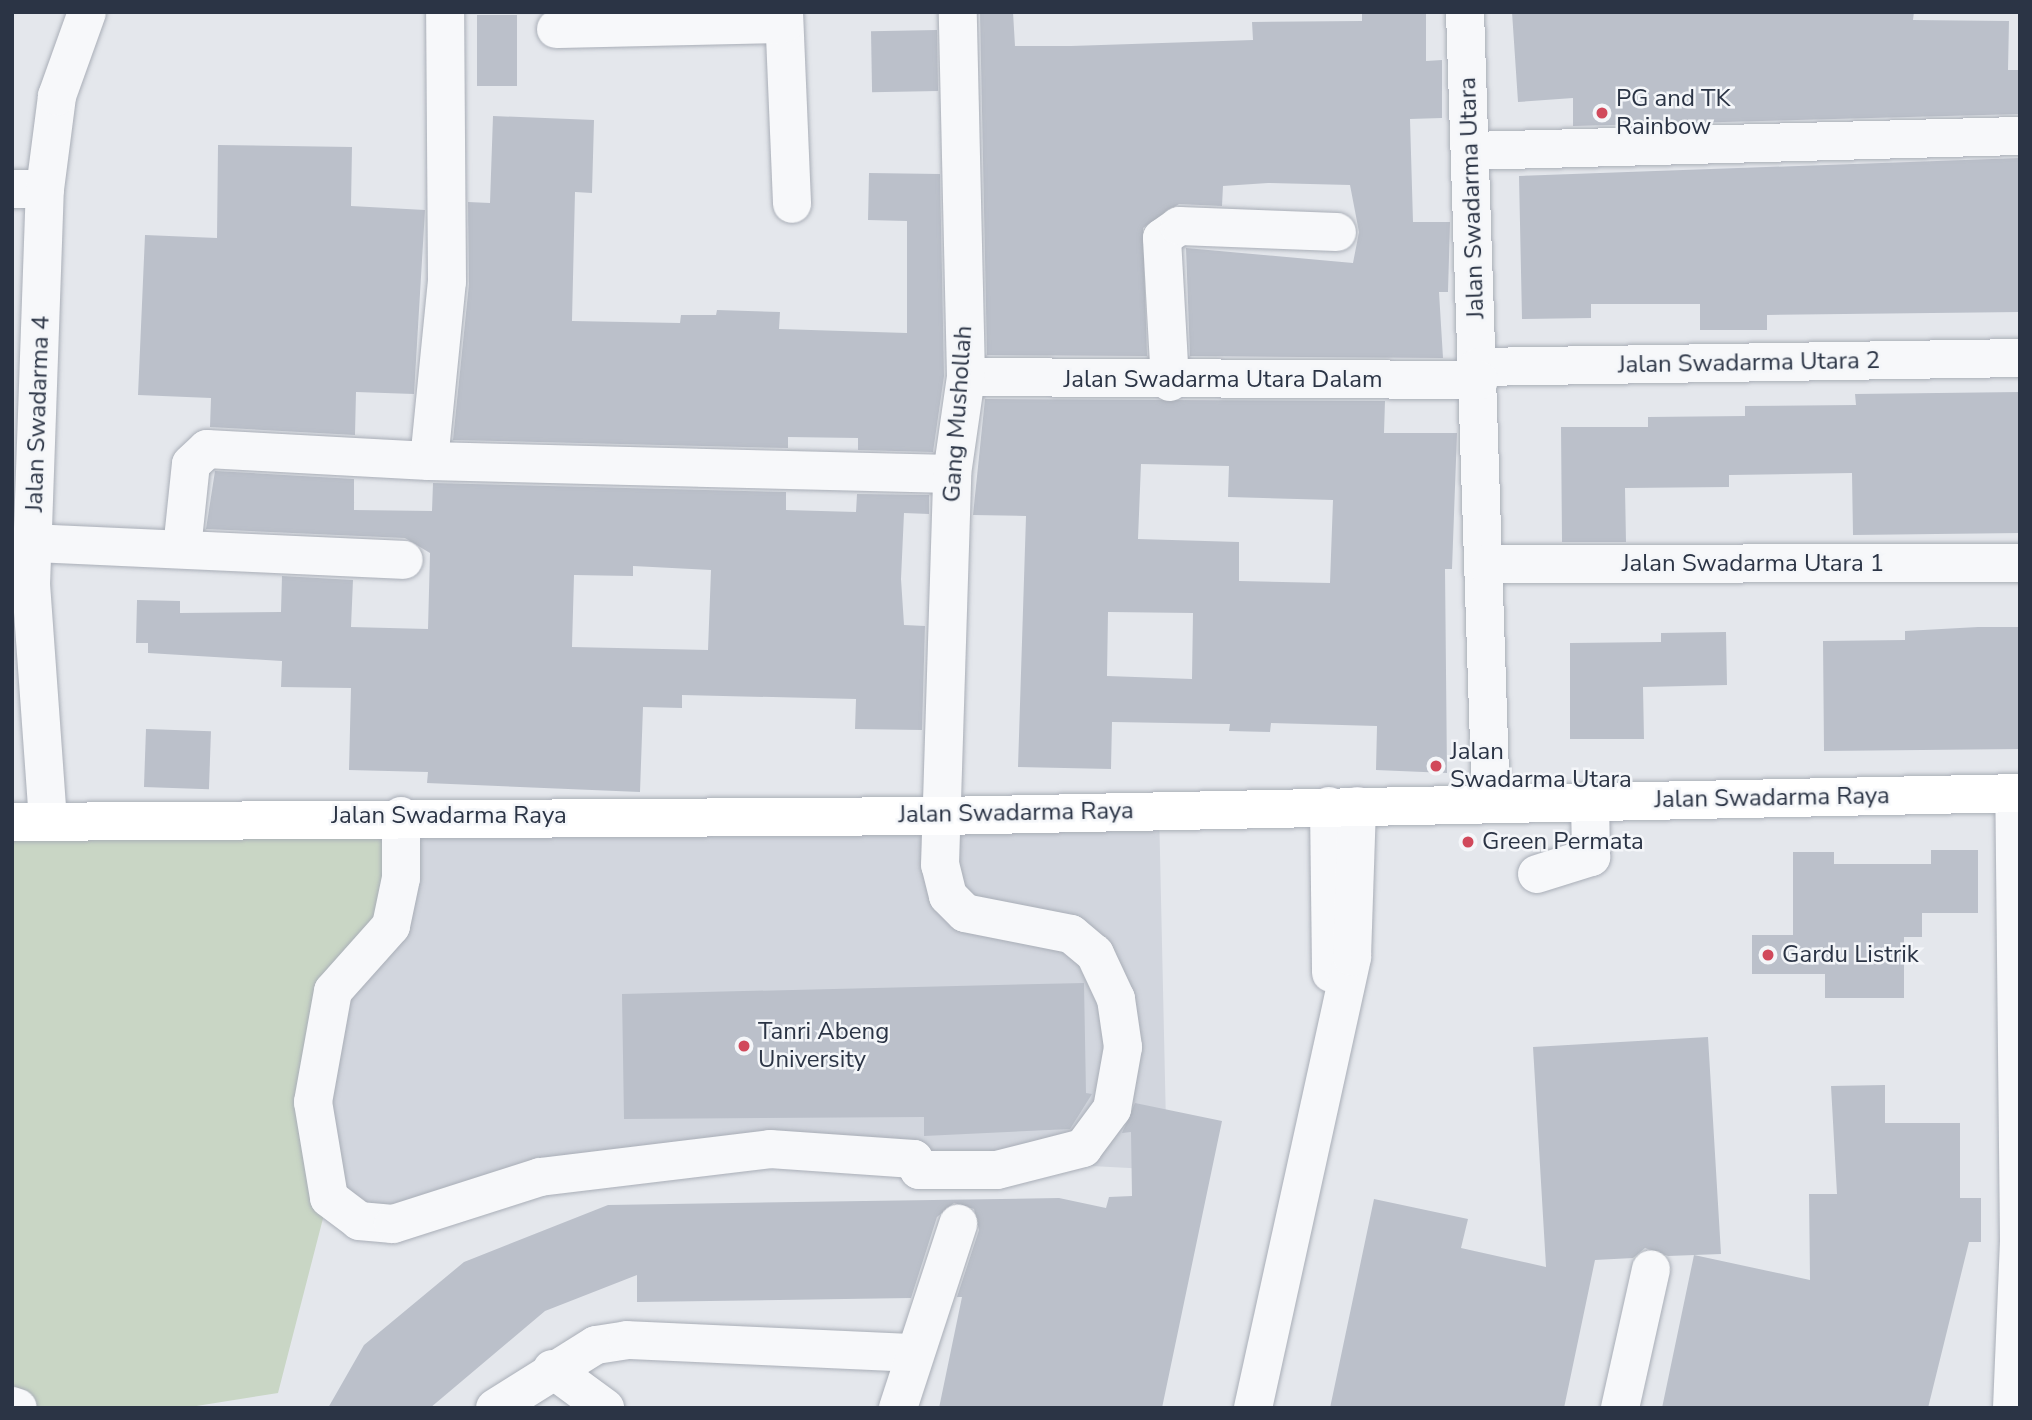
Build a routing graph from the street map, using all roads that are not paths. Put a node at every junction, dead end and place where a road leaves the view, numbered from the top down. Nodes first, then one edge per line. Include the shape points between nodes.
1 (87, 12) edge
2 (445, 12) edge
3 (958, 12) edge
4 (1465, 12) edge
5 (784, 18) edge
6 (556, 29) dead end
7 (2020, 136) edge
8 (1471, 151) junction
9 (28, 189) edge
10 (792, 204) dead end
11 (1337, 232) dead end
12 (2020, 358) edge
13 (1479, 374) junction
14 (966, 377) junction
15 (1170, 382) junction
16 (26, 396) edge
17 (429, 461) junction
18 (952, 474) junction
19 (32, 543) junction
20 (182, 549) junction
21 (404, 560) dead end
22 (1486, 564) junction
23 (2020, 564) edge
24 (22, 586) edge
25 (2017, 793) edge
26 (1590, 802) junction
27 (1491, 803) junction
28 (1343, 806) junction
29 (401, 816) junction
30 (942, 816) junction
31 (30, 821) edge
32 (1537, 874) dead end
33 (958, 1224) dead end
34 (1651, 1269) dead end
35 (914, 1353) junction
36 (552, 1369) junction
37 (12, 1405) edge
38 (18, 1408) edge
39 (495, 1408) edge
40 (605, 1408) edge
41 (898, 1408) edge
42 (1253, 1408) edge
43 (1620, 1408) edge
44 (2012, 1408) edge

1 - 9 street, Jalan Swadarma 4
2 - 17 street via 447,282
3 - 14 street, Gang Mushollah
4 - 8 street, Jalan Swadarma Utara
5 - 6 street
5 - 10 street
7 - 8 street
8 - 13 street, Jalan Swadarma Utara
9 - 16 street, Jalan Swadarma 4
11 - 15 street via 1179,226 1162,238
12 - 13 street, Jalan Swadarma Utara 2
13 - 15 street, Jalan Swadarma Utara Dalam
13 - 22 street, Jalan Swadarma Utara
14 - 15 street, Jalan Swadarma Utara Dalam
14 - 18 street, Gang Mushollah
16 - 19 street, Jalan Swadarma 4
17 - 18 street
17 - 20 street via 199,451 191,464
18 - 30 street, Gang Mushollah
19 - 20 street
19 - 24 street, Jalan Swadarma 4
20 - 21 street
22 - 23 street, Jalan Swadarma Utara 1
22 - 27 street, Jalan Swadarma Utara
24 - 31 street, Jalan Swadarma 4
25 - 26 main road, Jalan Swadarma Raya
25 - 44 street via 2019,1242
26 - 27 main road, Jalan Swadarma Raya
26 - 32 street via 1591,858
27 - 28 main road, Jalan Swadarma Raya
28 - 30 main road, Jalan Swadarma Raya
28 - 42 street via 1336,1042
29 - 30 main road, Jalan Swadarma Raya
29 - 30 street, Gang Mushollah via 401,878 391,926 333,991 313,1101 329,1198 359,1221 393,1224 540,1177 770,1149 914,1159 919,1170 997,1170 1083,1148 1112,1109 1123,1047 1116,999 1095,954 1071,934 965,913 948,896 940,865
29 - 31 main road, Jalan Swadarma Raya
33 - 35 street via 935,1305
34 - 43 street
35 - 36 street via 627,1340 596,1345
35 - 41 street
36 - 39 street
36 - 40 street
37 - 38 street

